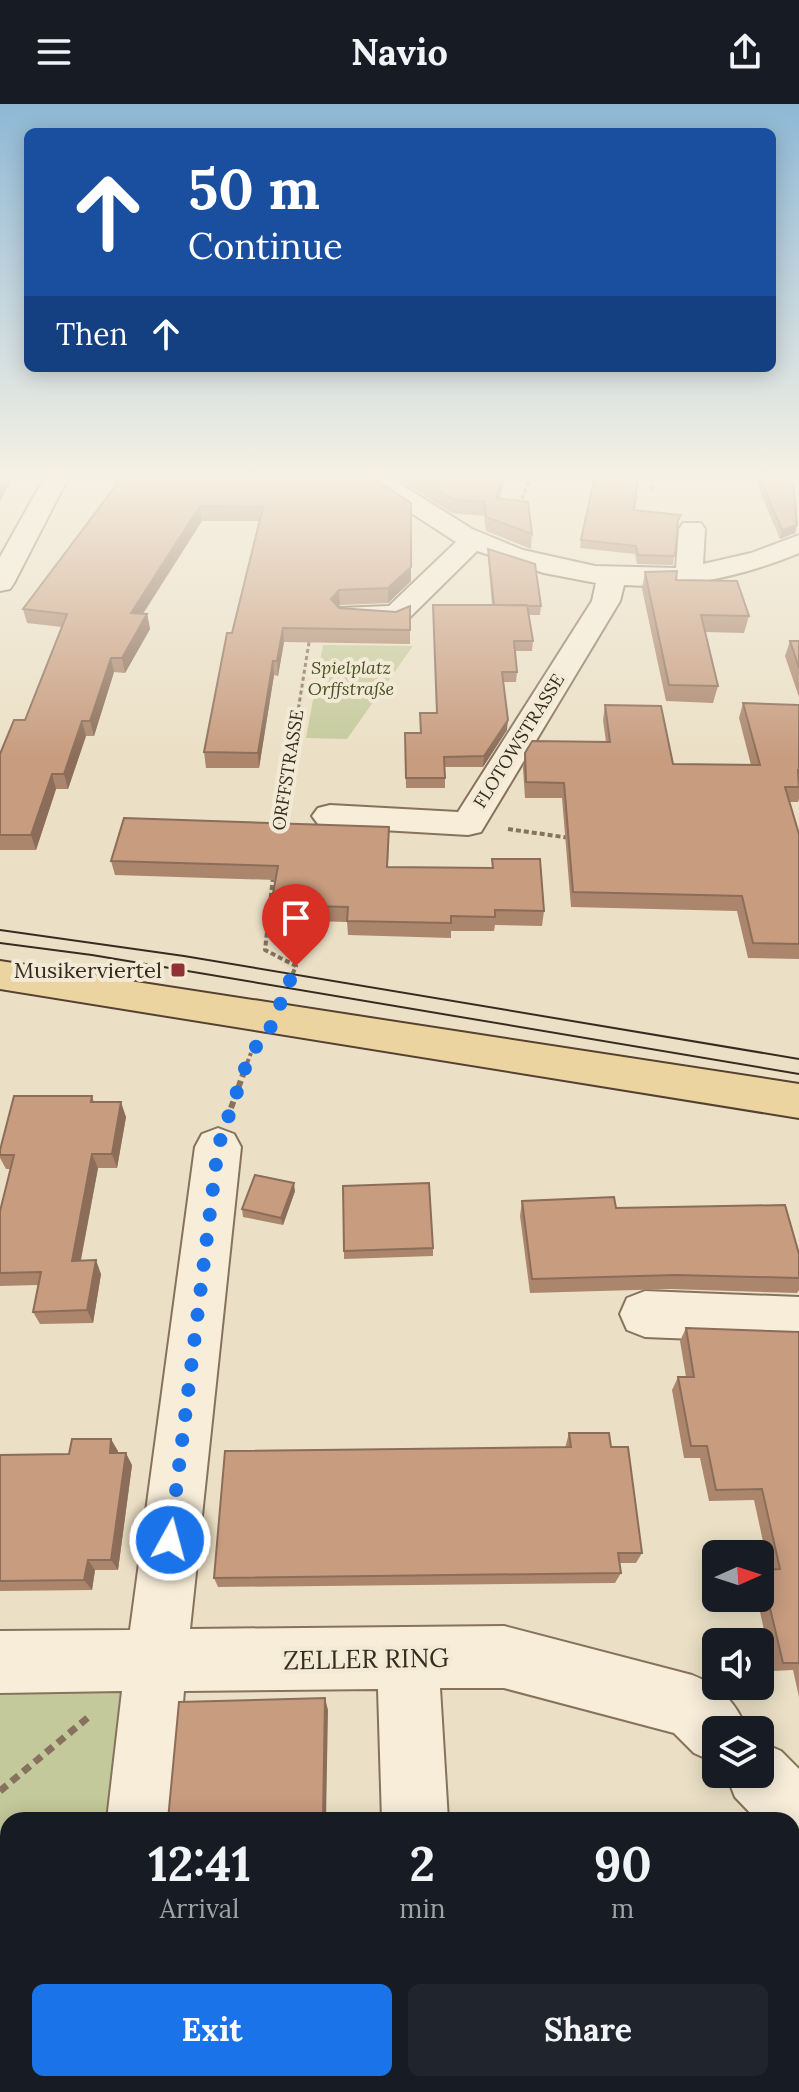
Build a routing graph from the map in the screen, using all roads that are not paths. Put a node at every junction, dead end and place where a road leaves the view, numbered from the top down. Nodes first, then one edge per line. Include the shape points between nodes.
1 (439, 573) edge
2 (585, 573) edge
3 (689, 573) edge
4 (611, 578) junction
5 (350, 614) edge
6 (330, 816) dead end
7 (0, 975) edge
8 (799, 1101) edge
9 (218, 1147) road end
10 (645, 1314) dead end
11 (799, 1320) edge
12 (408, 1658) junction
13 (156, 1661) junction
14 (0, 1662) edge
15 (702, 1716) edge
16 (772, 1788) edge
17 (141, 1812) edge
18 (415, 1812) edge
19 (795, 1812) edge

1 - 5 street via 396,615
2 - 4 street
3 - 4 street
4 - 6 street, FLOTOWSTRASSE via 606,601 468,824
7 - 8 main road via 270,1028
9 - 13 street
10 - 11 street
12 - 13 street, ZELLER RING
12 - 15 street, ZELLER RING via 504,1657 692,1706
12 - 18 street
13 - 14 street, ZELLER RING
13 - 17 street
16 - 19 street

